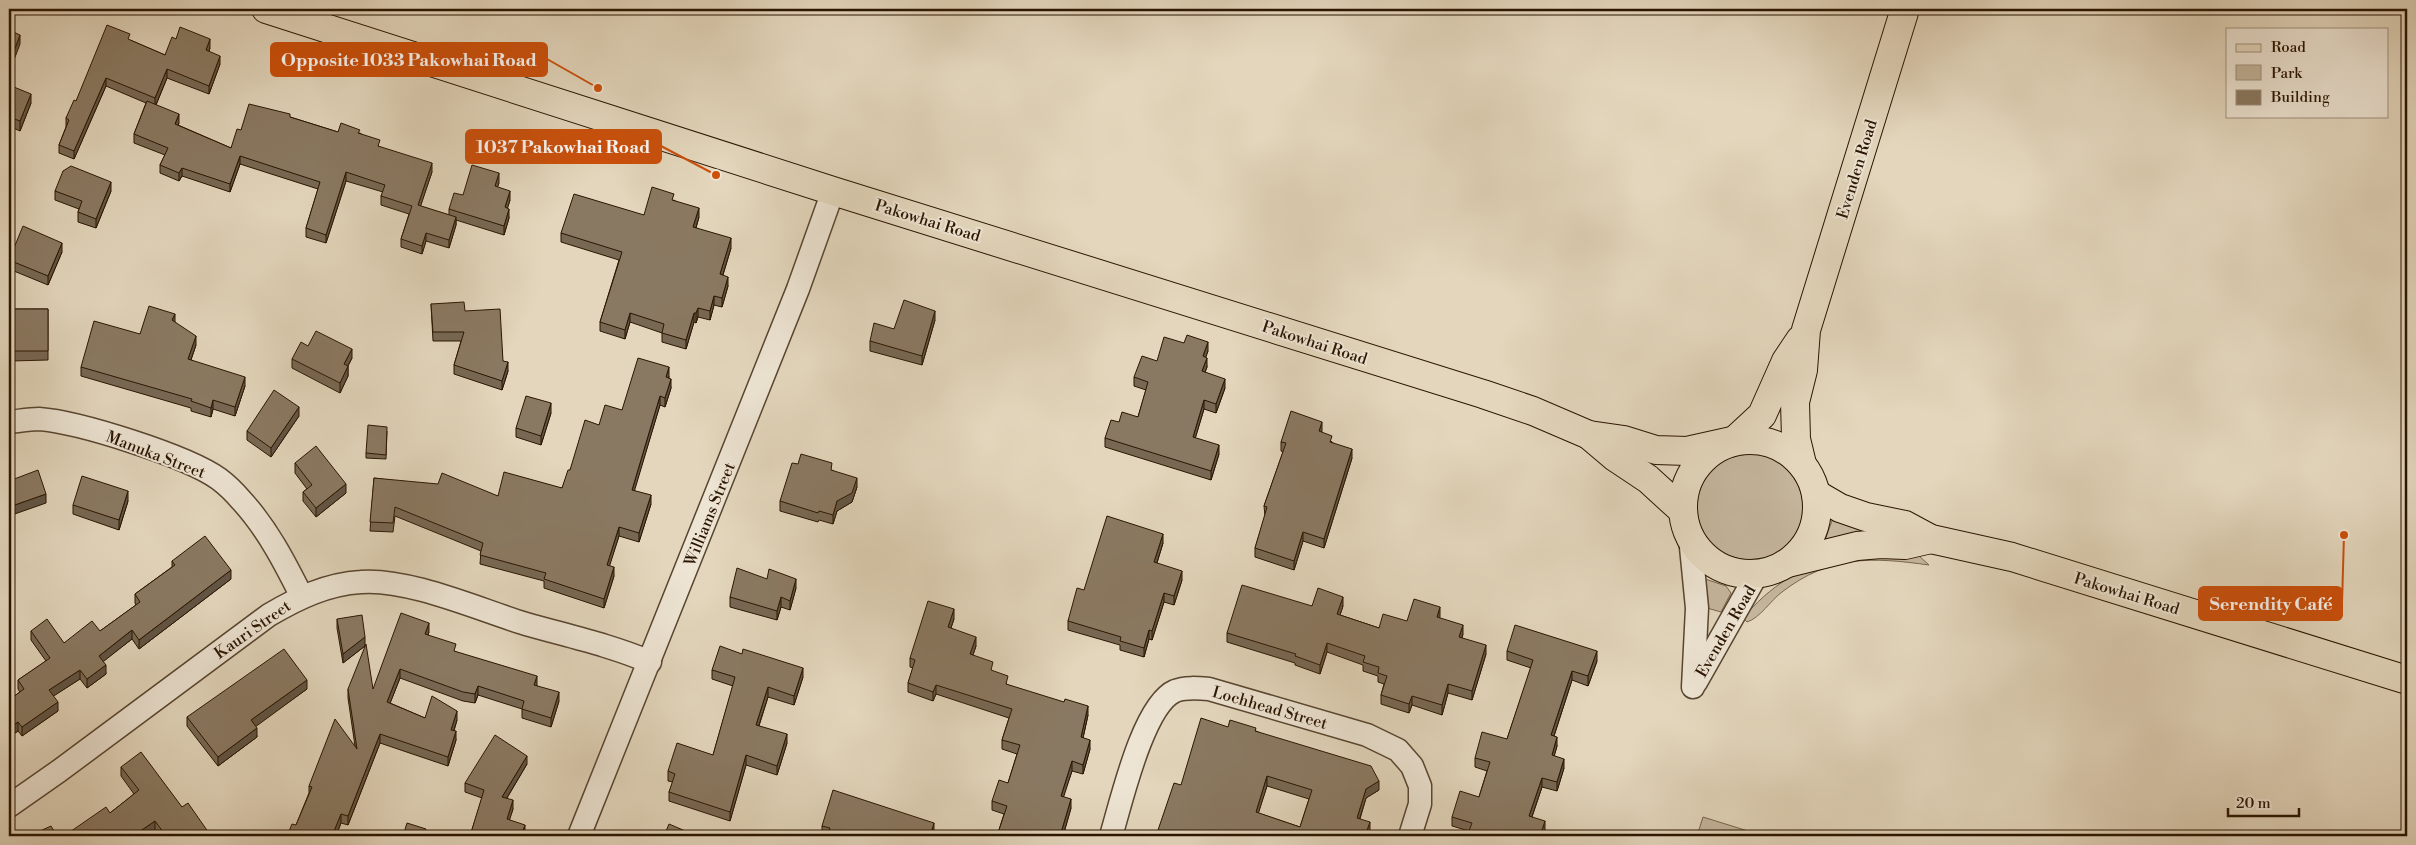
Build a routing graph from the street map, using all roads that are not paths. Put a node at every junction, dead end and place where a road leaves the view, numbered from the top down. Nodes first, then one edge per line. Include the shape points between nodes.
1 (266, 9) edge
2 (1905, 9) edge
3 (832, 191) junction
4 (1806, 330) junction
5 (9, 422) edge
6 (1589, 435) junction
7 (1733, 441) junction
8 (1802, 464) junction
9 (1816, 494) junction
10 (1682, 510) junction
11 (1690, 538) junction
12 (1931, 539) junction
13 (1788, 562) junction
14 (1757, 574) junction
15 (302, 597) junction
16 (650, 662) junction
17 (2407, 680) edge
18 (9, 806) edge
19 (579, 836) edge
20 (1111, 836) edge
21 (1410, 836) edge

1 - 3 main road, Pakowhai Road
2 - 4 main road, Evenden Road
3 - 6 main road, Pakowhai Road via 1483,394
3 - 16 street, Williams Street via 798,289
4 - 7 main road, Evenden Road via 1786,361 1762,414
4 - 8 main road, Evenden Road via 1803,370 1795,402 1796,439
5 - 15 street, Manuka Street via 38,419 70,424 148,448 218,479 242,500 271,539
6 - 7 main road, Pakowhai Road via 1624,440 1656,450 1688,451
6 - 10 main road, Pakowhai Road via 1648,479
7 - 8 main road via 1753,439 1772,443 1788,451
7 - 10 main road via 1709,453 1692,472 1686,484
8 - 9 main road
9 - 12 main road, Pakowhai Road via 1840,508 1905,525
9 - 13 main road via 1815,525 1800,552
10 - 11 main road
11 - 14 main road via 1701,554 1718,566 1737,573
11 - 14 street, Evenden Road via 1697,608 1693,687
12 - 13 main road, Pakowhai Road via 1905,546 1857,546
12 - 17 main road, Pakowhai Road via 2012,557
13 - 14 main road
15 - 16 street, Kauri Street via 337,585 364,582 393,585 431,593
15 - 18 street, Kauri Street via 269,615
16 - 19 street, Williams Street
20 - 21 street, Lochhead Street via 1146,727 1156,708 1174,692 1191,688 1209,689 1367,735 1398,750 1412,766 1420,786 1420,804

